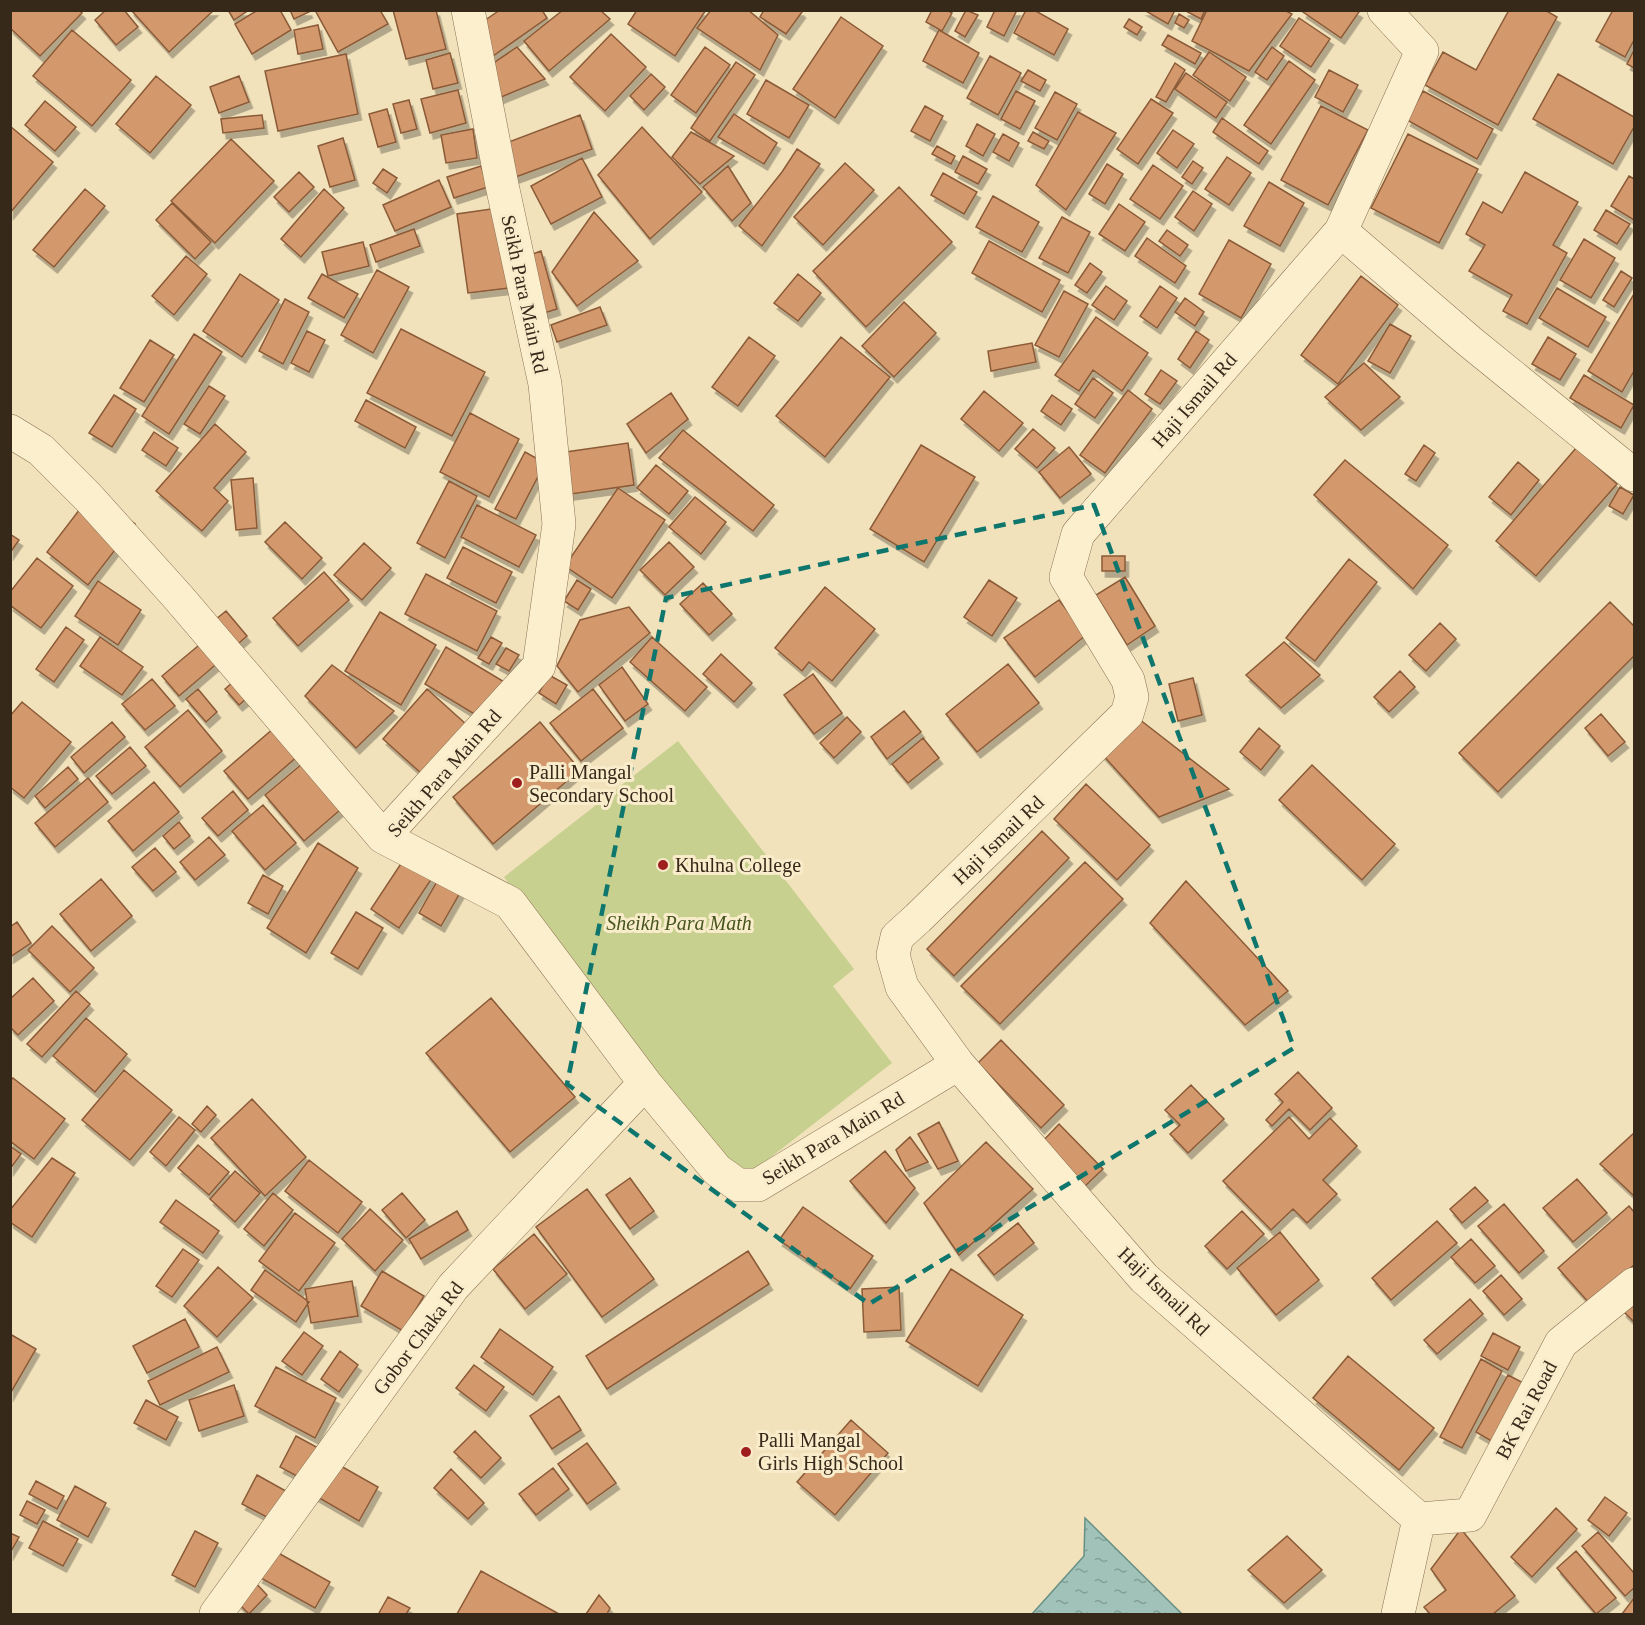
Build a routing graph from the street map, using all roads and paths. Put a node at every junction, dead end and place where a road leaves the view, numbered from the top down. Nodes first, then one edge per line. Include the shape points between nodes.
1 (468, 10) edge
2 (1384, 10) edge
3 (1341, 231) junction
4 (10, 431) edge
5 (1635, 475) edge
6 (383, 837) junction
7 (958, 1064) junction
8 (645, 1083) junction
9 (1635, 1284) edge
10 (1419, 1519) junction
11 (216, 1614) edge
12 (1398, 1614) edge

1 - 6 street, Seikh Para Main Rd via 544,384 559,524 539,666
2 - 3 street, Haji Ismail Rd via 1422,51
3 - 5 street
3 - 7 street, Haji Ismail Rd via 1078,534 1066,577 1128,680 1132,697 1127,714 897,937 893,955 902,987
4 - 6 street via 41,450 88,497
6 - 8 street, Seikh Para Main Rd via 510,903
7 - 8 street, Seikh Para Main Rd via 758,1185 738,1185 717,1170
7 - 10 street, Haji Ismail Rd via 1143,1278
8 - 11 street, Gobor Chaka Rd via 453,1287
9 - 10 street, BK Rai Road via 1561,1343 1470,1515
10 - 12 street

